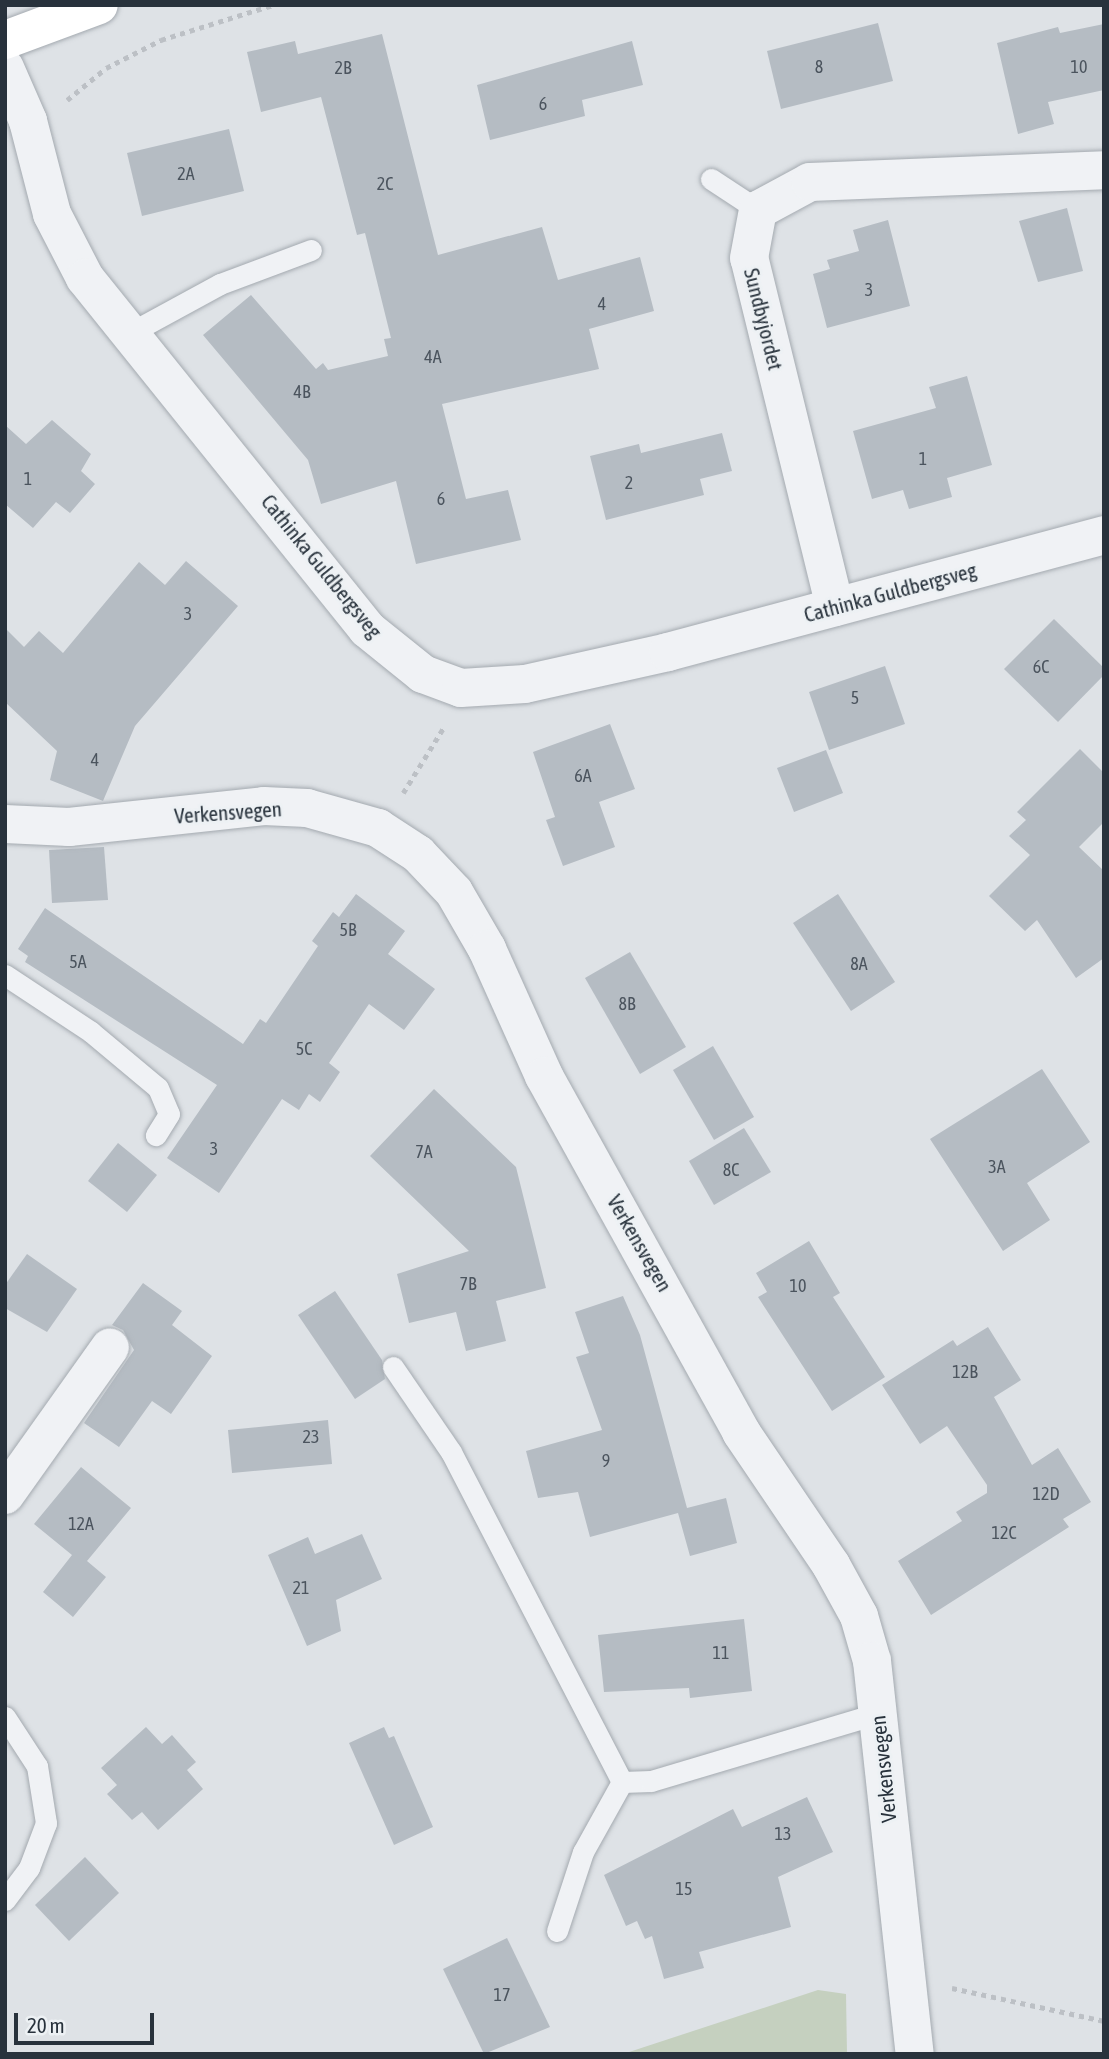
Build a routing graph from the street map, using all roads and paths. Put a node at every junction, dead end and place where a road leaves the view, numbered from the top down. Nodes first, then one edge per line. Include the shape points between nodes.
1 (99, 5) edge
2 (273, 5) edge
3 (5, 40) edge
4 (5, 68) edge
5 (63, 103) dead end
6 (1104, 170) edge
7 (711, 179) dead end
8 (758, 210) junction
9 (311, 250) dead end
10 (130, 333) junction
11 (1104, 535) edge
12 (835, 607) junction
13 (461, 688) junction
14 (5, 824) edge
15 (378, 828) junction
16 (5, 975) edge
17 (156, 1135) dead end
18 (110, 1347) dead end
19 (393, 1367) dead end
20 (5, 1495) edge
21 (876, 1714) junction
22 (5, 1717) edge
23 (622, 1782) junction
24 (5, 1900) edge
25 (557, 1931) dead end
26 (907, 1978) junction
27 (1104, 2021) edge
28 (915, 2054) edge

1 - 3 main road
2 - 5 path via 161,40 106,68
4 - 10 street, Cathinka Guldbergsveg via 28,121 66,248
6 - 8 street via 810,182
7 - 8 lane
8 - 12 street, Sundbyjordet via 748,258
9 - 10 lane via 220,284
10 - 13 street, Cathinka Guldbergsveg via 367,629 423,674
11 - 12 street, Cathinka Guldbergsveg
12 - 13 street, Cathinka Guldbergsveg via 525,684
13 - 15 path via 434,750
14 - 15 street, Verkensvegen via 69,827 264,806 307,808
15 - 21 street, Verkensvegen via 418,854 454,892 487,949 544,1076 741,1432 831,1565 859,1616 872,1661
16 - 17 lane via 91,1032 158,1088 169,1114
18 - 20 street
19 - 23 lane via 451,1452
21 - 23 lane via 651,1782
21 - 26 street, Verkensvegen
22 - 24 lane via 37,1766 46,1823 29,1868
23 - 25 lane via 583,1852
26 - 27 path
26 - 28 street, Verkensvegen

